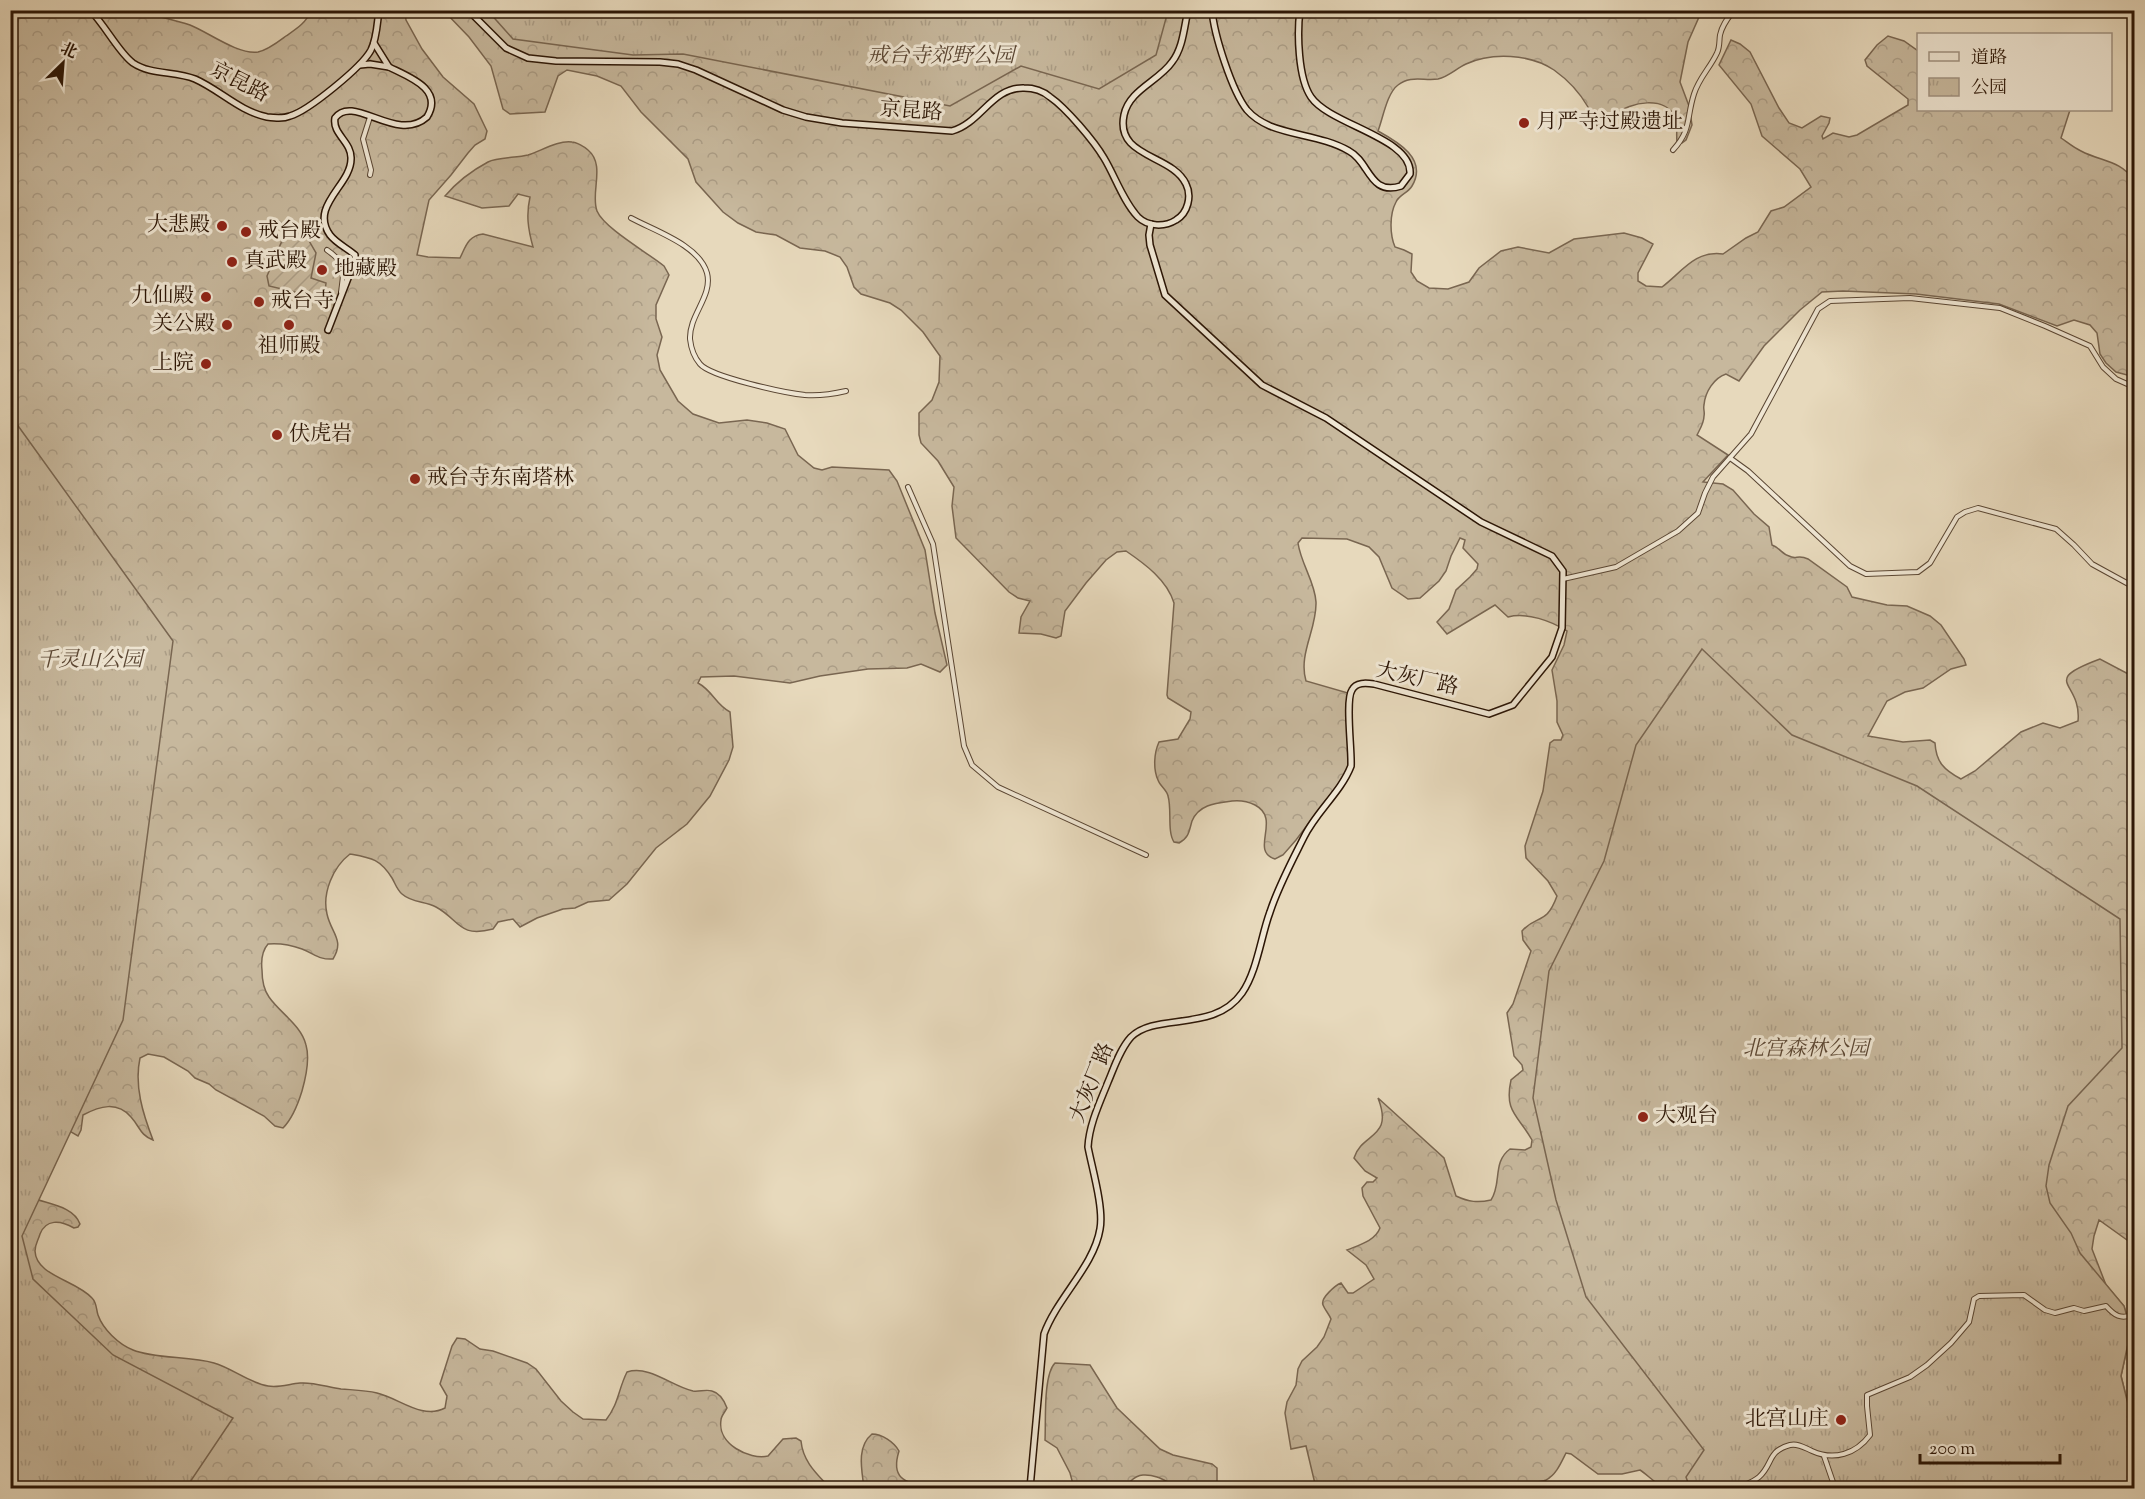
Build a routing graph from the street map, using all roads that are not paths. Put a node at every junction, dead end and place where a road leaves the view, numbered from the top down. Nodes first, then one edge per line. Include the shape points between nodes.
1 (90, 10) edge
2 (379, 10) edge
3 (468, 10) edge
4 (1188, 10) edge
5 (1212, 10) edge
6 (1300, 10) edge
7 (1734, 10) edge
8 (374, 43) junction
9 (360, 65) junction
10 (389, 67) junction
11 (370, 117) junction
12 (1673, 150) dead end
13 (370, 176) dead end
14 (631, 218) dead end
15 (1150, 224) junction
16 (327, 250) dead end
17 (341, 294) junction
18 (328, 330) dead end
19 (2134, 387) edge
20 (846, 391) dead end
21 (1730, 458) junction
22 (908, 487) dead end
23 (1563, 579) junction
24 (2134, 586) edge
25 (1146, 855) dead end
26 (2134, 1318) edge
27 (1824, 1456) junction
28 (1030, 1488) edge
29 (1684, 1488) edge
30 (1703, 1488) edge
31 (1738, 1488) edge
32 (1835, 1488) edge

1 - 9 street, 京昆路 via 135,64 194,79 242,108 265,116 294,115
2 - 8 street, 京昆路
3 - 15 street, 京昆路 via 506,48 528,58 678,64 783,110 831,122 952,131 969,123 1006,91 1037,90 1055,101 1095,145 1137,216
4 - 15 street via 1175,59 1130,101 1124,114 1128,140 1175,170 1188,188 1189,202 1179,219
5 - 6 street via 1230,73 1252,115 1278,129 1349,150 1376,183 1389,188 1401,186 1410,174 1404,155 1311,98 1302,70
7 - 12 street via 1722,27 1719,50 1698,81 1686,132
8 - 9 street, 京昆路
8 - 10 street
9 - 10 street
10 - 11 street via 424,86 432,99 430,112 419,123 404,126
11 - 13 street via 363,139
11 - 17 street via 344,110 334,121 351,158 349,170 328,202 325,224 330,235 355,255
14 - 20 street via 691,249 707,273 708,286 692,322 690,339 700,365 725,378 804,395
15 - 23 street via 1150,245 1165,295 1262,384 1326,418 1481,522 1552,556 1563,571
16 - 17 street via 343,265
17 - 18 street
19 - 21 street via 2116,379 2103,367 2090,346 2000,309 1910,298 1830,300 1818,309 1750,434
21 - 23 street via 1713,477 1698,513 1678,531 1616,567
21 - 24 street via 1850,566 1866,574 1918,572 1930,563 1957,518 1978,508 2056,529 2092,564
22 - 25 street via 933,544 964,746 972,765 998,787
23 - 28 street, 大灰厂路 via 1562,627 1552,657 1513,705 1489,714 1374,684 1352,689 1348,775 1304,836 1270,910 1242,993 1209,1017 1151,1027 1126,1043 1089,1136 1100,1230 1044,1334
26 - 27 street via 2118,1317 2106,1306 2055,1313 2024,1295 1979,1296 1974,1299 1969,1322 1927,1365 1868,1395 1870,1435 1862,1446 1846,1454
27 - 31 street via 1794,1444 1778,1449 1760,1477
27 - 32 street
29 - 30 street via 1687,1484

